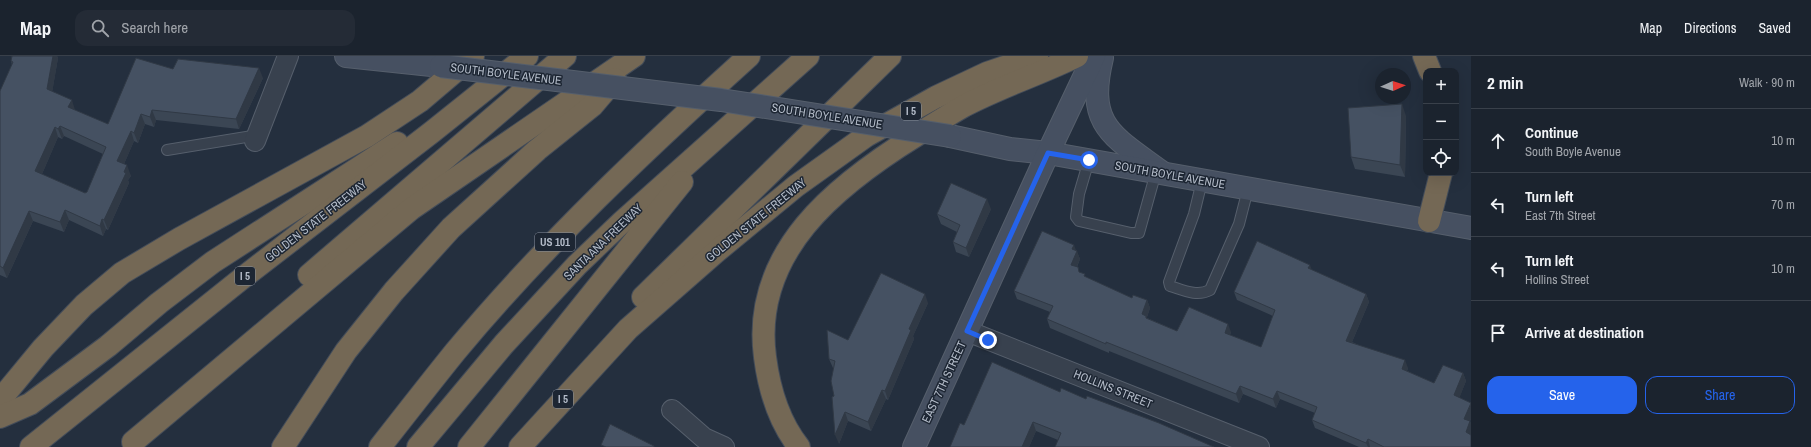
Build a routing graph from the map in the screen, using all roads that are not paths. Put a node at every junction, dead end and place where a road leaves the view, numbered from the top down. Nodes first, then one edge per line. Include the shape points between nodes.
1 (288, 56) edge
2 (346, 56) edge
3 (473, 56) edge
4 (527, 56) edge
5 (565, 56) edge
6 (635, 56) edge
7 (748, 56) edge
8 (808, 56) edge
9 (890, 56) edge
10 (1037, 56) edge
11 (1077, 56) edge
12 (1094, 56) edge
13 (1103, 56) edge
14 (1424, 56) edge
15 (1429, 68) edge
16 (1090, 79) junction
17 (432, 132) junction
18 (720, 135) junction
19 (257, 138) joint
20 (167, 150) dead end
21 (1048, 153) junction
22 (1089, 160) junction
23 (1160, 173) junction
24 (1439, 176) edge
25 (1202, 180) junction
26 (1248, 189) junction
27 (1429, 221) junction
28 (1471, 228) edge
29 (967, 331) junction
30 (606, 352) junction
31 (0, 400) edge
32 (672, 410) dead end
33 (0, 417) edge
34 (130, 444) edge
35 (31, 447) edge
36 (283, 447) edge
37 (380, 447) edge
38 (418, 447) edge
39 (469, 447) edge
40 (520, 447) edge
41 (724, 447) edge
42 (799, 447) edge
43 (914, 447) edge
44 (1259, 447) edge

1 - 19 street
2 - 21 main road, SOUTH BOYLE AVENUE, bridge via 721,100 950,136 1010,149
3 - 31 highway via 420,101 367,136 128,269 84,305 43,348
4 - 17 highway, GOLDEN STATE FREEWAY / I 5
5 - 34 highway via 301,282
6 - 34 highway via 411,209
6 - 36 highway via 592,106 537,150 450,228 394,291 346,351
7 - 37 highway, US 101 via 655,141 544,253 456,351
8 - 18 highway, SANTA ANA FREEWAY / US 101
9 - 30 highway via 624,317
10 - 30 highway, GOLDEN STATE FREEWAY / I 5 via 1010,64 962,85 866,136 757,217 662,297
11 - 42 highway via 964,106 886,154 818,210 799,233 781,261 769,290 764,313 763,340 772,395 782,419
12 - 16 main road, EAST 7TH STREET
13 - 16 main road
14 - 15 highway
16 - 21 main road, EAST 7TH STREET
16 - 23 main road via 1100,117 1108,128
17 - 33 highway via 399,141 303,202 213,262 30,404
17 - 35 highway, GOLDEN STATE FREEWAY / I 5 via 245,276
18 - 38 highway, SANTA ANA FREEWAY / US 101 via 622,222 578,265 504,344
18 - 39 highway
19 - 20 lane
21 - 22 main road, SOUTH BOYLE AVENUE
21 - 29 main road, EAST 7TH STREET
22 - 23 main road, SOUTH BOYLE AVENUE
22 - 23 lane via 1076,217 1079,221 1131,233 1139,232
23 - 25 main road, SOUTH BOYLE AVENUE
24 - 27 highway
25 - 26 main road, SOUTH BOYLE AVENUE
25 - 26 lane via 1194,214 1169,282 1170,286 1197,294 1204,294 1210,290 1239,224
26 - 27 main road, SOUTH BOYLE AVENUE
27 - 28 main road, SOUTH BOYLE AVENUE
29 - 43 main road, EAST 7TH STREET
29 - 44 street, HOLLINS STREET
30 - 40 highway, GOLDEN STATE FREEWAY / I 5
32 - 41 street via 704,438

